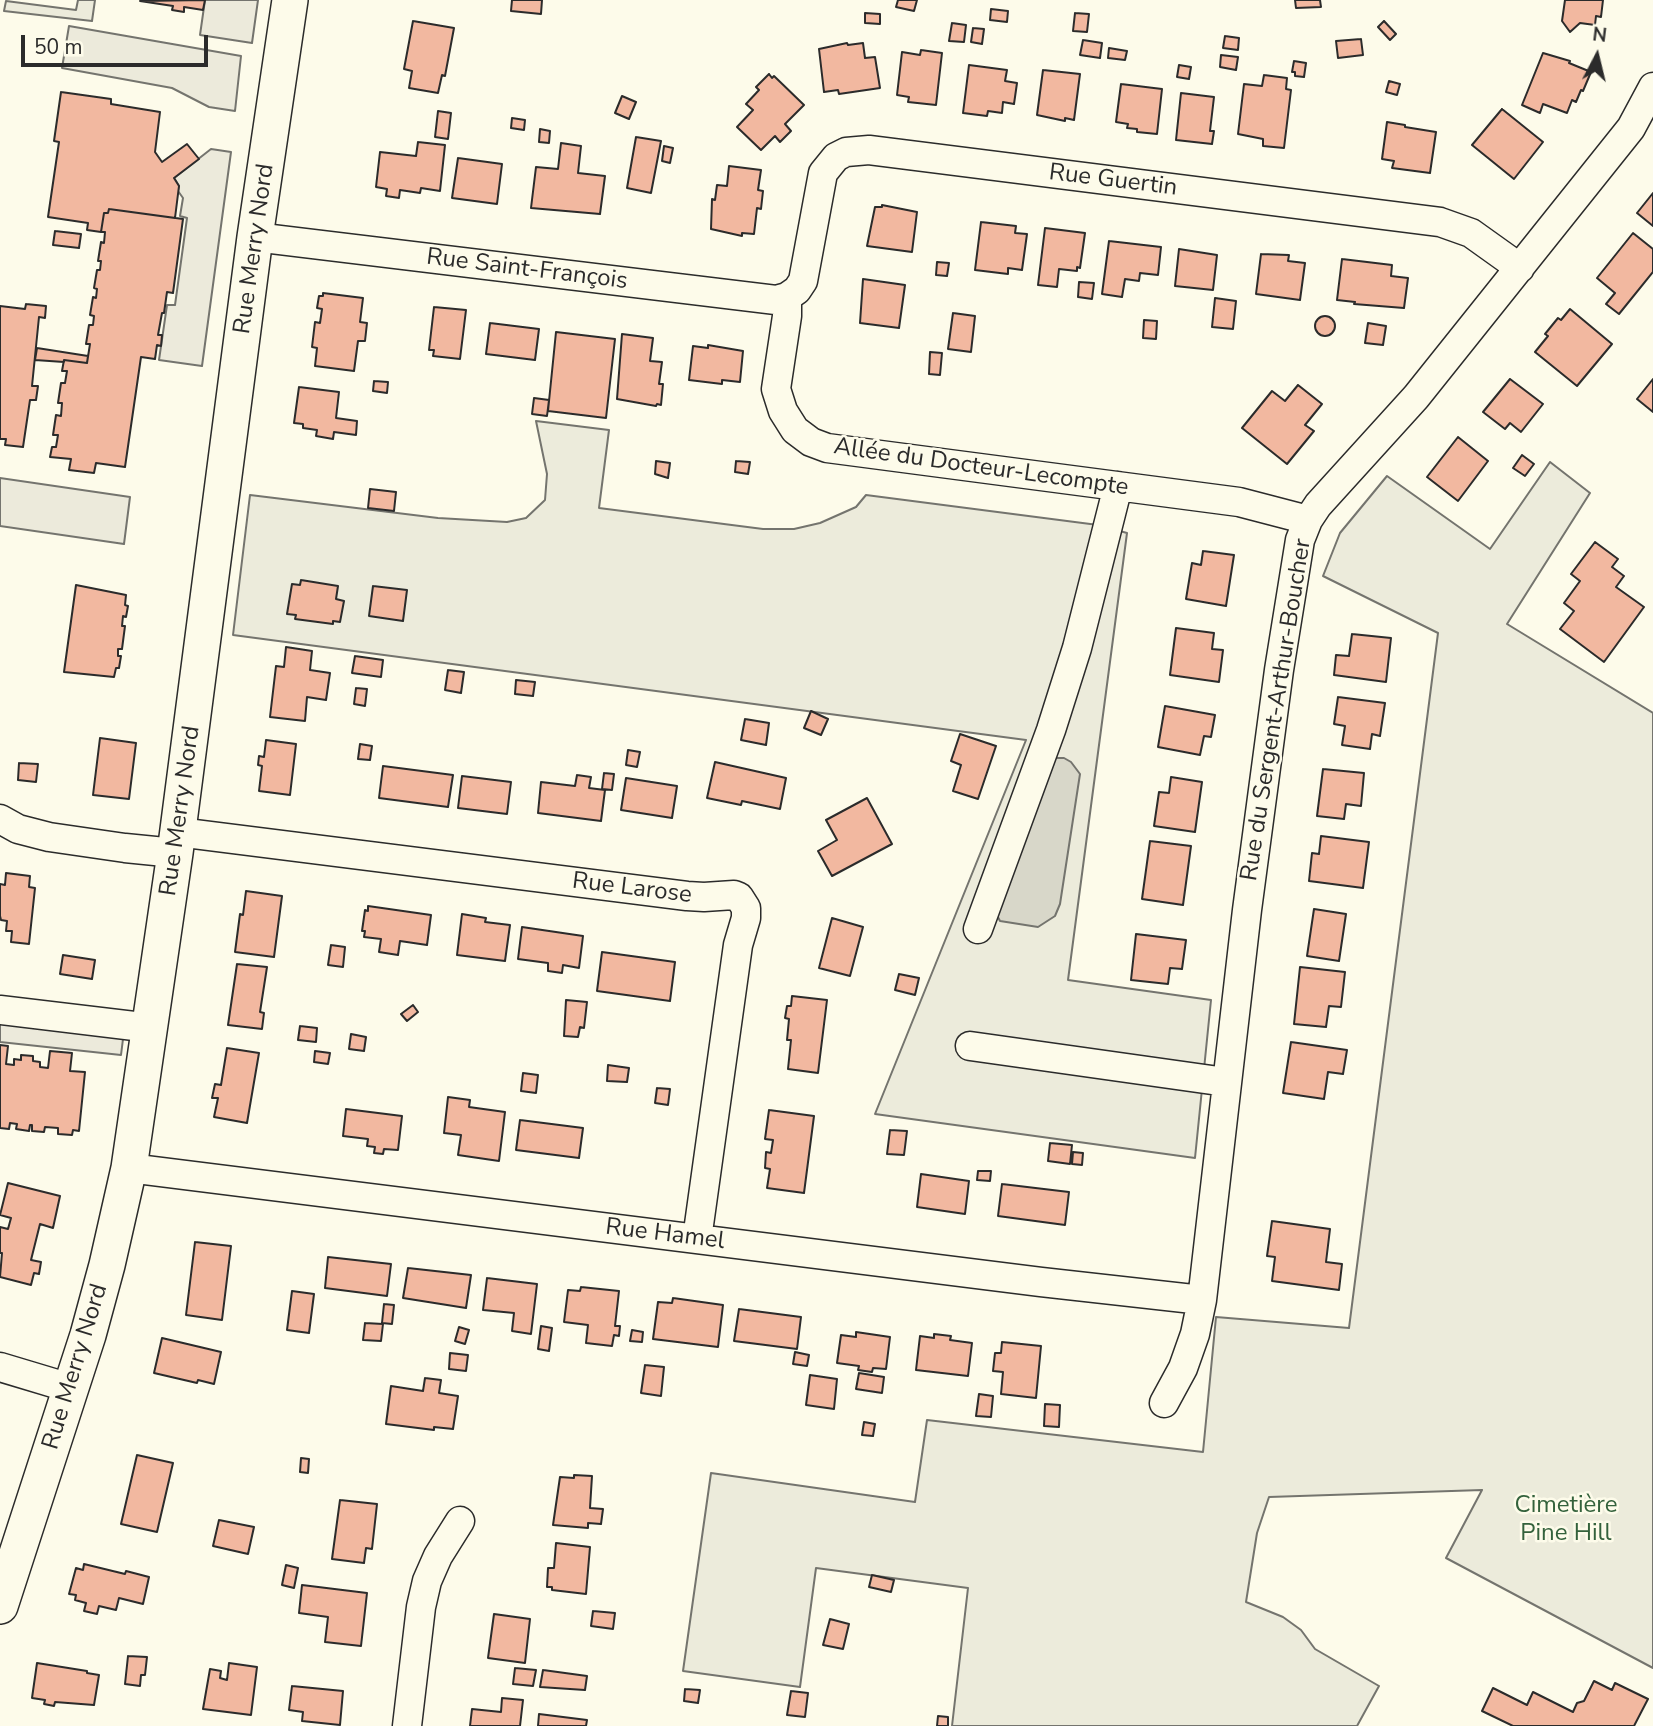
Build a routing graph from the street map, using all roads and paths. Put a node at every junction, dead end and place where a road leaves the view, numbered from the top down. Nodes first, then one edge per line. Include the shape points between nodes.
1 (290, 0) edge
2 (1653, 87) edge
3 (255, 237) junction
4 (1520, 268) junction
5 (792, 294) junction
6 (1118, 486) junction
7 (1308, 520) junction
8 (0, 819) edge
9 (177, 842) junction
10 (978, 929) dead end
11 (0, 1010) edge
12 (151, 1028) junction
13 (970, 1046) dead end
14 (1226, 1082) junction
15 (129, 1168) junction
16 (697, 1239) junction
17 (1202, 1300) junction
18 (0, 1367) edge
19 (70, 1388) junction
20 (1164, 1403) dead end
21 (460, 1521) dead end
22 (0, 1606) edge
23 (407, 1726) edge

1 - 3 main road, Rue Merry Nord
2 - 4 street, Rue du Sergent-Arthur-Boucher via 1631,128
3 - 5 street, Rue Saint-François via 765,299
3 - 9 main road, Rue Merry Nord
4 - 5 street, Rue Guertin via 1471,233 1440,222 869,150 846,152 823,173 806,270
4 - 7 street, Rue du Sergent-Arthur-Boucher
5 - 6 street, Allée du Docteur-Lecompte via 776,389 795,430 811,442 827,449
6 - 7 street, Allée du Docteur-Lecompte via 1239,502
6 - 10 street via 1077,648
7 - 14 street, Rue du Sergent-Arthur-Boucher via 1300,540 1283,644
8 - 9 street via 49,838 125,848
9 - 12 main road, Rue Merry Nord
9 - 16 street, Rue Larose via 687,896 739,897 747,908 746,918 738,945
11 - 12 street
12 - 15 main road, Rue Merry Nord
13 - 14 street
14 - 17 street, Rue du Sergent-Arthur-Boucher
15 - 16 street, Rue Hamel
15 - 19 main road, Rue Merry Nord via 107,1265
16 - 17 street, Rue Hamel
17 - 20 street, Rue du Sergent-Arthur-Boucher via 1187,1357
18 - 19 street
19 - 22 main road, Rue Merry Nord
21 - 23 street via 427,1581

